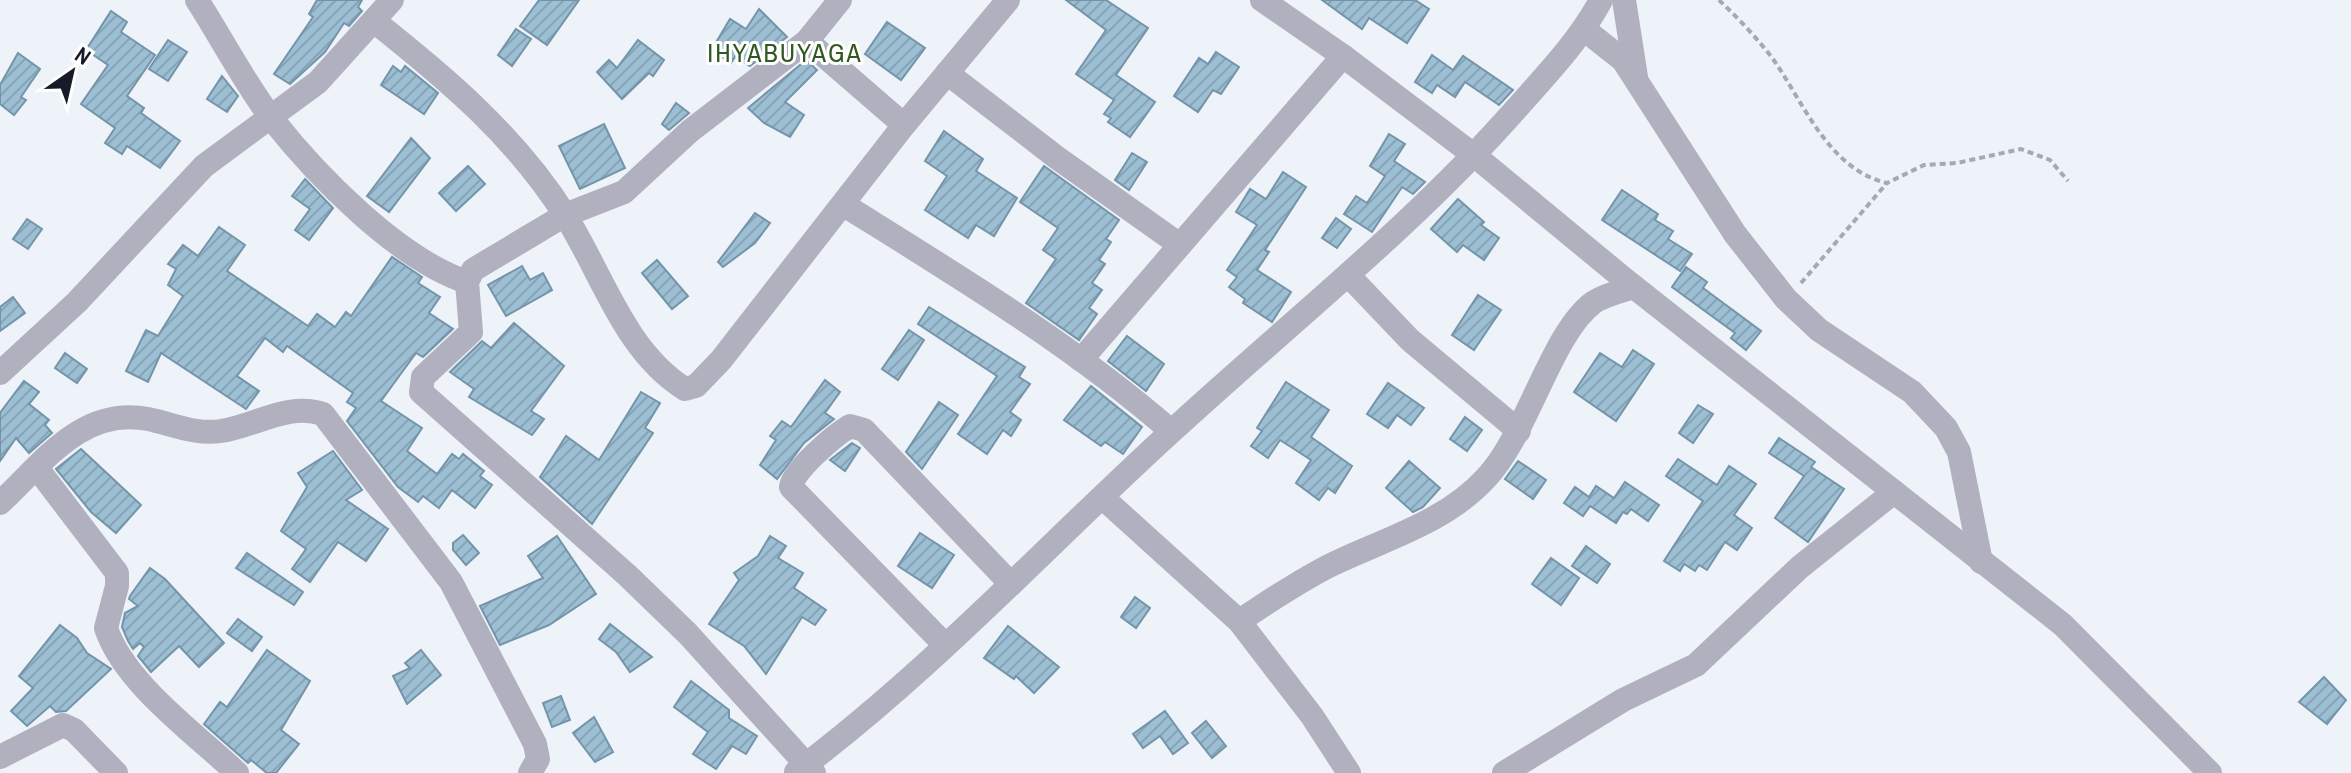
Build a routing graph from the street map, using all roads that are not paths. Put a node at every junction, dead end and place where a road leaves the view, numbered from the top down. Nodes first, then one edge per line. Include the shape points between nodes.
1 (197, 0) edge
2 (392, 0) edge
3 (840, 0) edge
4 (1008, 0) edge
5 (1262, 0) edge
6 (1601, 0) edge
7 (1624, 0) edge
8 (374, 21) junction
9 (1585, 30) junction
10 (807, 41) junction
11 (1343, 56) junction
12 (947, 73) junction
13 (1636, 77) junction
14 (272, 118) junction
15 (904, 125) junction
16 (1475, 156) junction
17 (844, 205) junction
18 (565, 215) junction
19 (1180, 245) junction
20 (1348, 275) junction
21 (467, 282) junction
22 (1634, 287) junction
23 (1081, 360) junction
24 (0, 373) edge
25 (1171, 431) junction
26 (1519, 431) junction
27 (37, 468) junction
28 (1894, 492) junction
29 (1103, 498) junction
30 (0, 503) edge
31 (1981, 562) junction
32 (1011, 584) junction
33 (1239, 621) junction
34 (945, 645) junction
35 (0, 757) edge
36 (805, 770) edge
37 (116, 773) edge
38 (237, 773) edge
39 (530, 773) edge
40 (1349, 773) edge
41 (1504, 773) edge
42 (2210, 773) edge

1 - 14 street
2 - 8 street
3 - 10 street
4 - 12 street
5 - 11 street
6 - 9 street
7 - 13 street
8 - 14 street via 318,82
8 - 18 street via 478,107
9 - 13 street
9 - 16 street
10 - 15 street
10 - 18 street via 690,131 624,192
11 - 16 street
11 - 19 street
12 - 15 street
12 - 19 street
13 - 31 street via 1735,234 1786,299 1819,330 1912,392 1946,428 1959,452
14 - 21 street via 377,227 436,272
14 - 24 street via 204,166 77,302
15 - 17 street
16 - 20 street
16 - 22 street
17 - 18 street via 721,360 696,386 685,389 647,356
17 - 23 street
18 - 21 street via 479,265
19 - 23 street
20 - 25 street
20 - 26 street via 1410,340
21 - 36 street via 471,332 423,377 421,392 627,575
22 - 26 street via 1585,310
22 - 28 street
23 - 25 street
25 - 29 street
26 - 33 street via 1489,476 1468,496 1333,565
27 - 30 street
27 - 38 street via 117,573 106,628 128,667
27 - 39 street via 72,435 130,416 221,431 299,410 323,414 451,582 535,744 538,759
28 - 31 street
28 - 41 street via 1800,567 1696,665 1623,700
29 - 32 street
29 - 33 street
31 - 42 street via 2063,625
32 - 34 street
32 - 34 street via 864,430 850,426 840,431 795,475 791,487
33 - 40 street
34 - 36 street
35 - 37 street via 63,725

